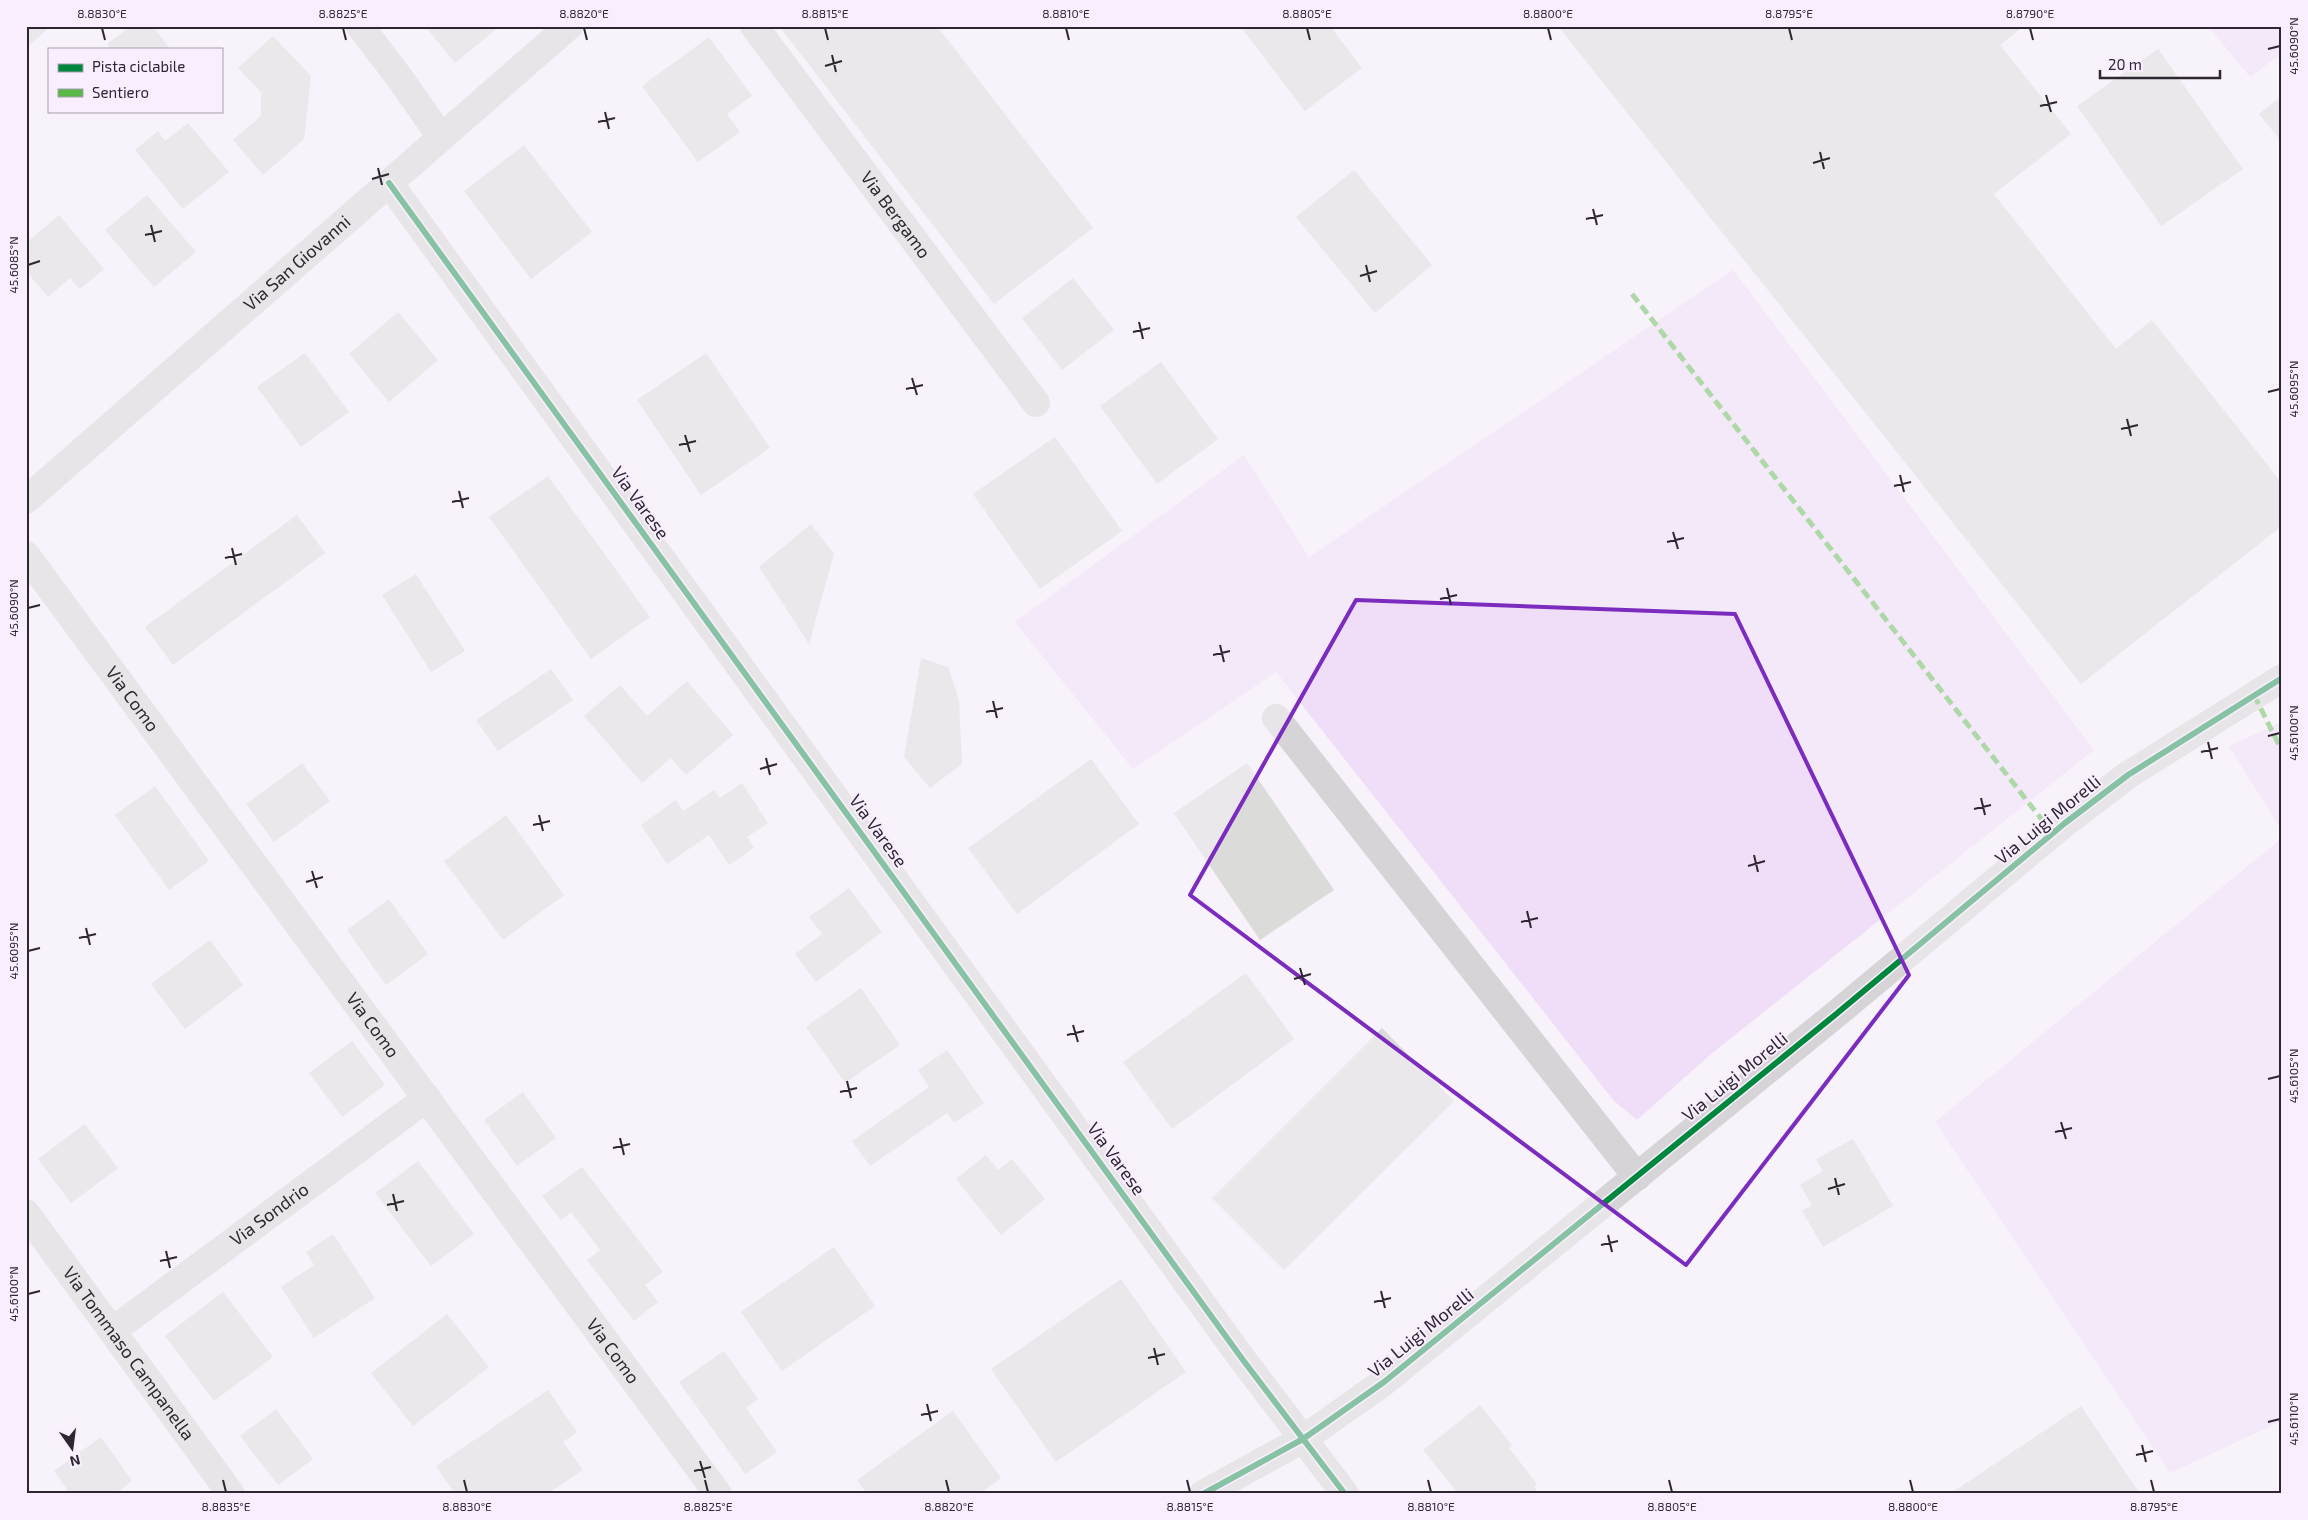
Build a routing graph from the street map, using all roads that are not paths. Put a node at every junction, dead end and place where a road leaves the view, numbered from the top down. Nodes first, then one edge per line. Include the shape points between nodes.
1 (360, 26) edge
2 (569, 26) edge
3 (754, 26) edge
4 (441, 138) junction
5 (389, 183) junction
6 (1036, 403) dead end
7 (26, 500) edge
8 (26, 555) edge
9 (2282, 678) edge
10 (1276, 718) dead end
11 (427, 1098) junction
12 (1637, 1177) junction
13 (26, 1213) edge
14 (112, 1331) junction
15 (1303, 1439) junction
16 (231, 1494) edge
17 (718, 1494) edge
18 (1203, 1494) edge
19 (1345, 1494) edge

1 - 4 street
2 - 4 street, Via San Giovanni
3 - 6 street, Via Bergamo
4 - 5 street, Via San Giovanni
5 - 7 street, Via San Giovanni
5 - 15 street, Via Varese
8 - 11 street, Via Como
9 - 12 street, Via Luigi Morelli via 2128,775 2065,823
10 - 12 street
11 - 14 street, Via Sondrio
11 - 17 street, Via Como
12 - 15 street, Via Luigi Morelli via 1384,1382
13 - 14 street, Via Tommaso Campanella
14 - 16 street, Via Tommaso Campanella
15 - 18 street, Via Luigi Morelli
15 - 19 street, Via Varese

